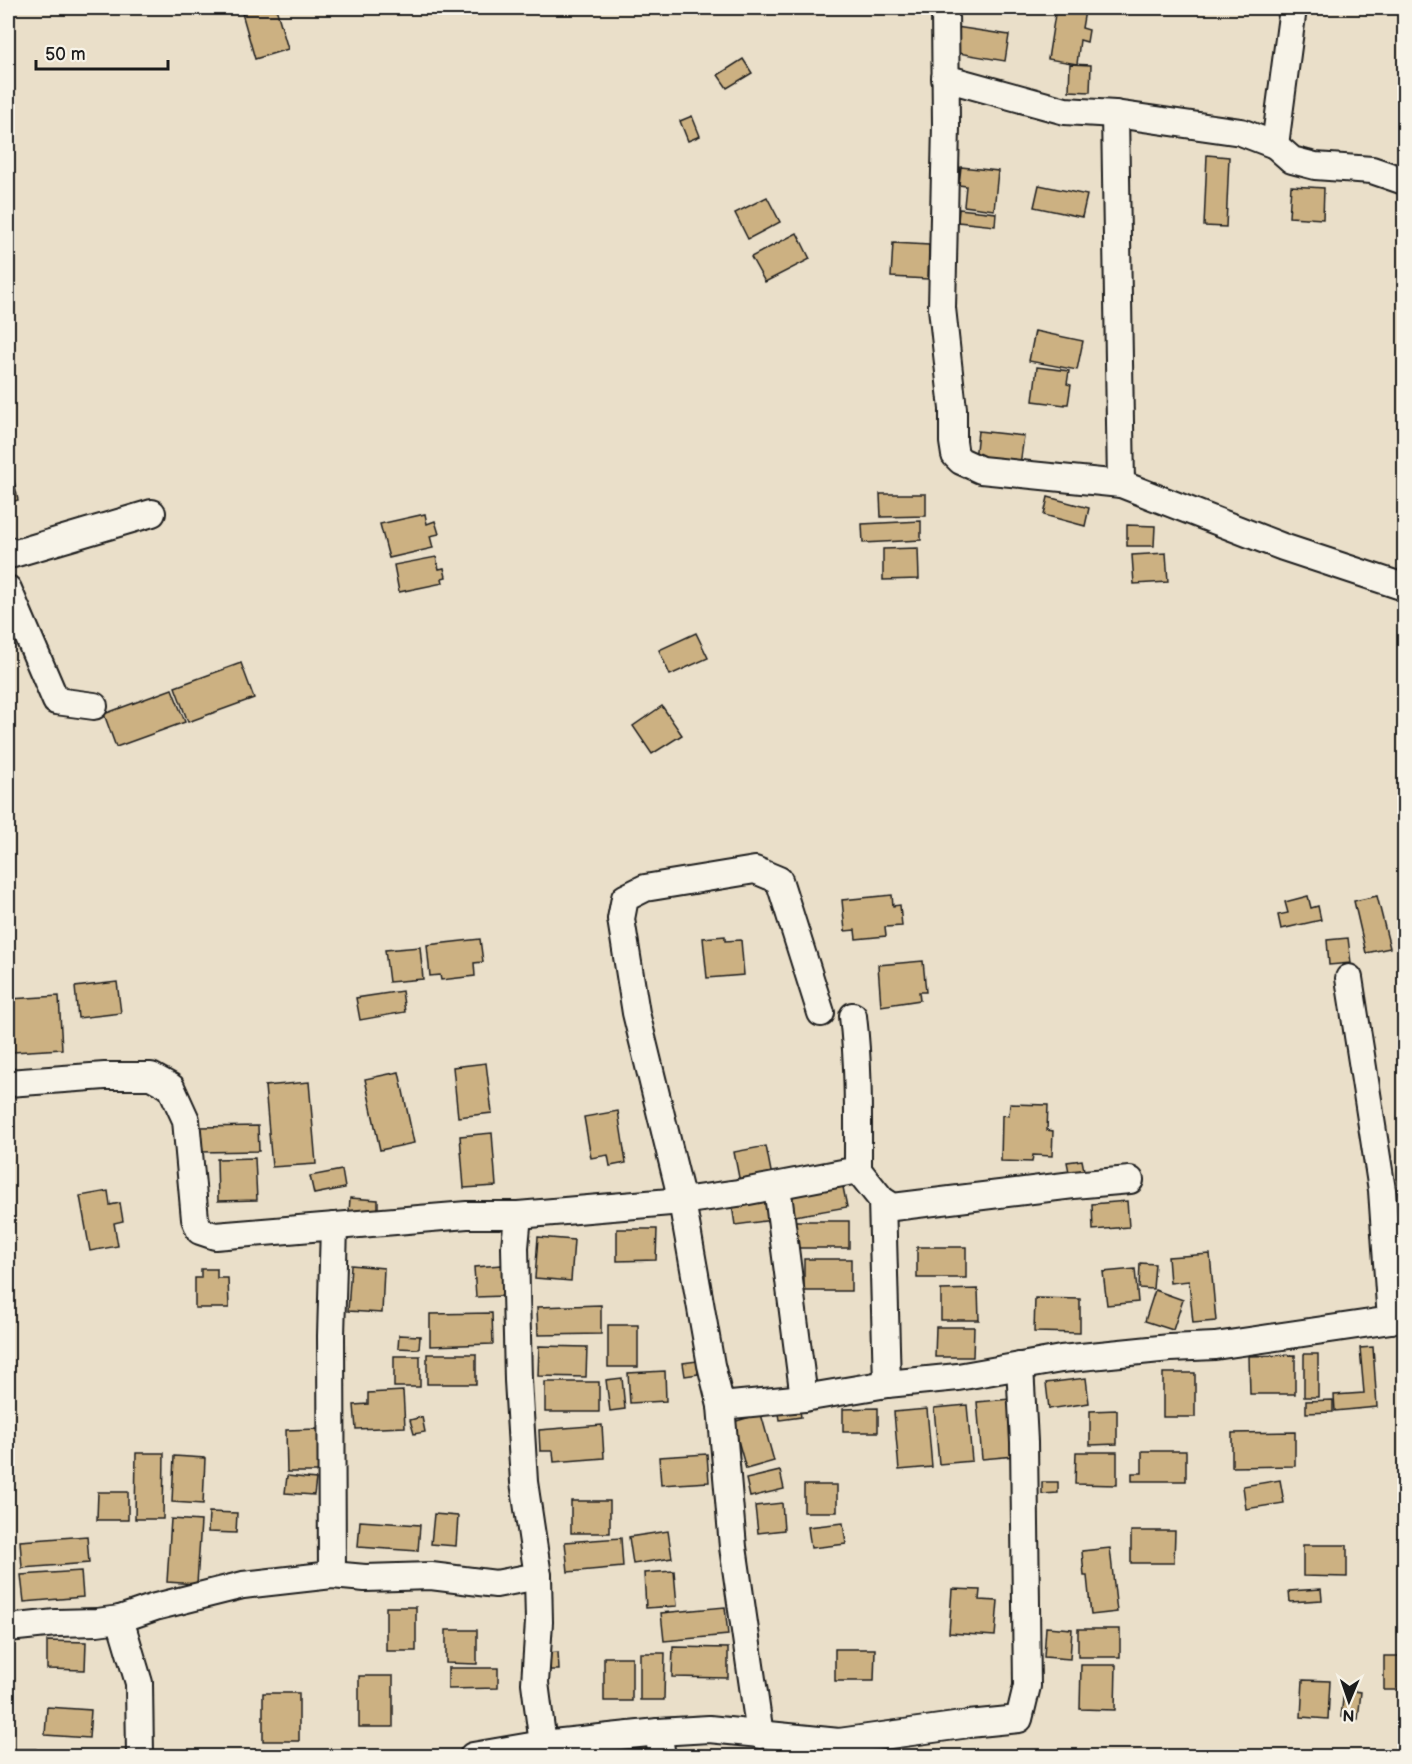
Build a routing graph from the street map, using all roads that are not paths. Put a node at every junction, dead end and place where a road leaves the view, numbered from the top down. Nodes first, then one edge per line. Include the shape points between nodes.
1 (945, 8) edge
2 (1293, 8) edge
3 (945, 78) junction
4 (1115, 114) junction
5 (1275, 145) junction
6 (1404, 181) edge
7 (1121, 484) junction
8 (152, 513) dead end
9 (8, 550) edge
10 (1404, 587) edge
11 (8, 590) edge
12 (94, 706) dead end
13 (1349, 978) dead end
14 (821, 1013) dead end
15 (853, 1016) dead end
16 (8, 1083) edge
17 (858, 1170) junction
18 (1130, 1180) dead end
19 (777, 1186) junction
20 (882, 1200) junction
21 (682, 1201) junction
22 (518, 1215) junction
23 (334, 1227) junction
24 (1398, 1317) edge
25 (1020, 1366) junction
26 (887, 1384) junction
27 (804, 1398) junction
28 (721, 1406) junction
29 (332, 1575) junction
30 (538, 1576) junction
31 (120, 1619) junction
32 (8, 1628) edge
33 (760, 1735) junction
34 (543, 1744) junction
35 (660, 1744) edge
36 (840, 1749) edge
37 (140, 1756) edge
38 (473, 1756) edge

1 - 3 street
2 - 5 street
3 - 4 street via 1065,111
3 - 7 street via 942,308 955,455 981,470
4 - 5 street via 1241,132
4 - 7 street
5 - 6 street via 1292,160 1315,166 1372,170
7 - 10 street
8 - 9 street via 13,554
11 - 12 street via 56,700
13 - 24 street
14 - 21 street via 779,880 755,870 645,888 625,898 621,920 636,1013
15 - 17 street
16 - 23 street via 151,1076 171,1087 186,1120 195,1219 201,1231 215,1236
17 - 19 street
17 - 20 street
18 - 20 street via 893,1207
19 - 21 street
19 - 27 street
20 - 26 street
21 - 22 street
21 - 28 street
22 - 23 street via 467,1215
22 - 30 street via 515,1247 520,1414 524,1482
23 - 29 street
24 - 25 street via 1215,1346
25 - 26 street
25 - 36 street via 1027,1686 1019,1719 969,1724
26 - 27 street
27 - 28 street
28 - 33 street via 733,1547
29 - 30 street via 431,1576 496,1584
29 - 31 street via 243,1585
30 - 34 street via 535,1683
31 - 32 street
31 - 37 street via 139,1683
33 - 35 street via 709,1729
33 - 36 street
34 - 35 street
34 - 38 street

